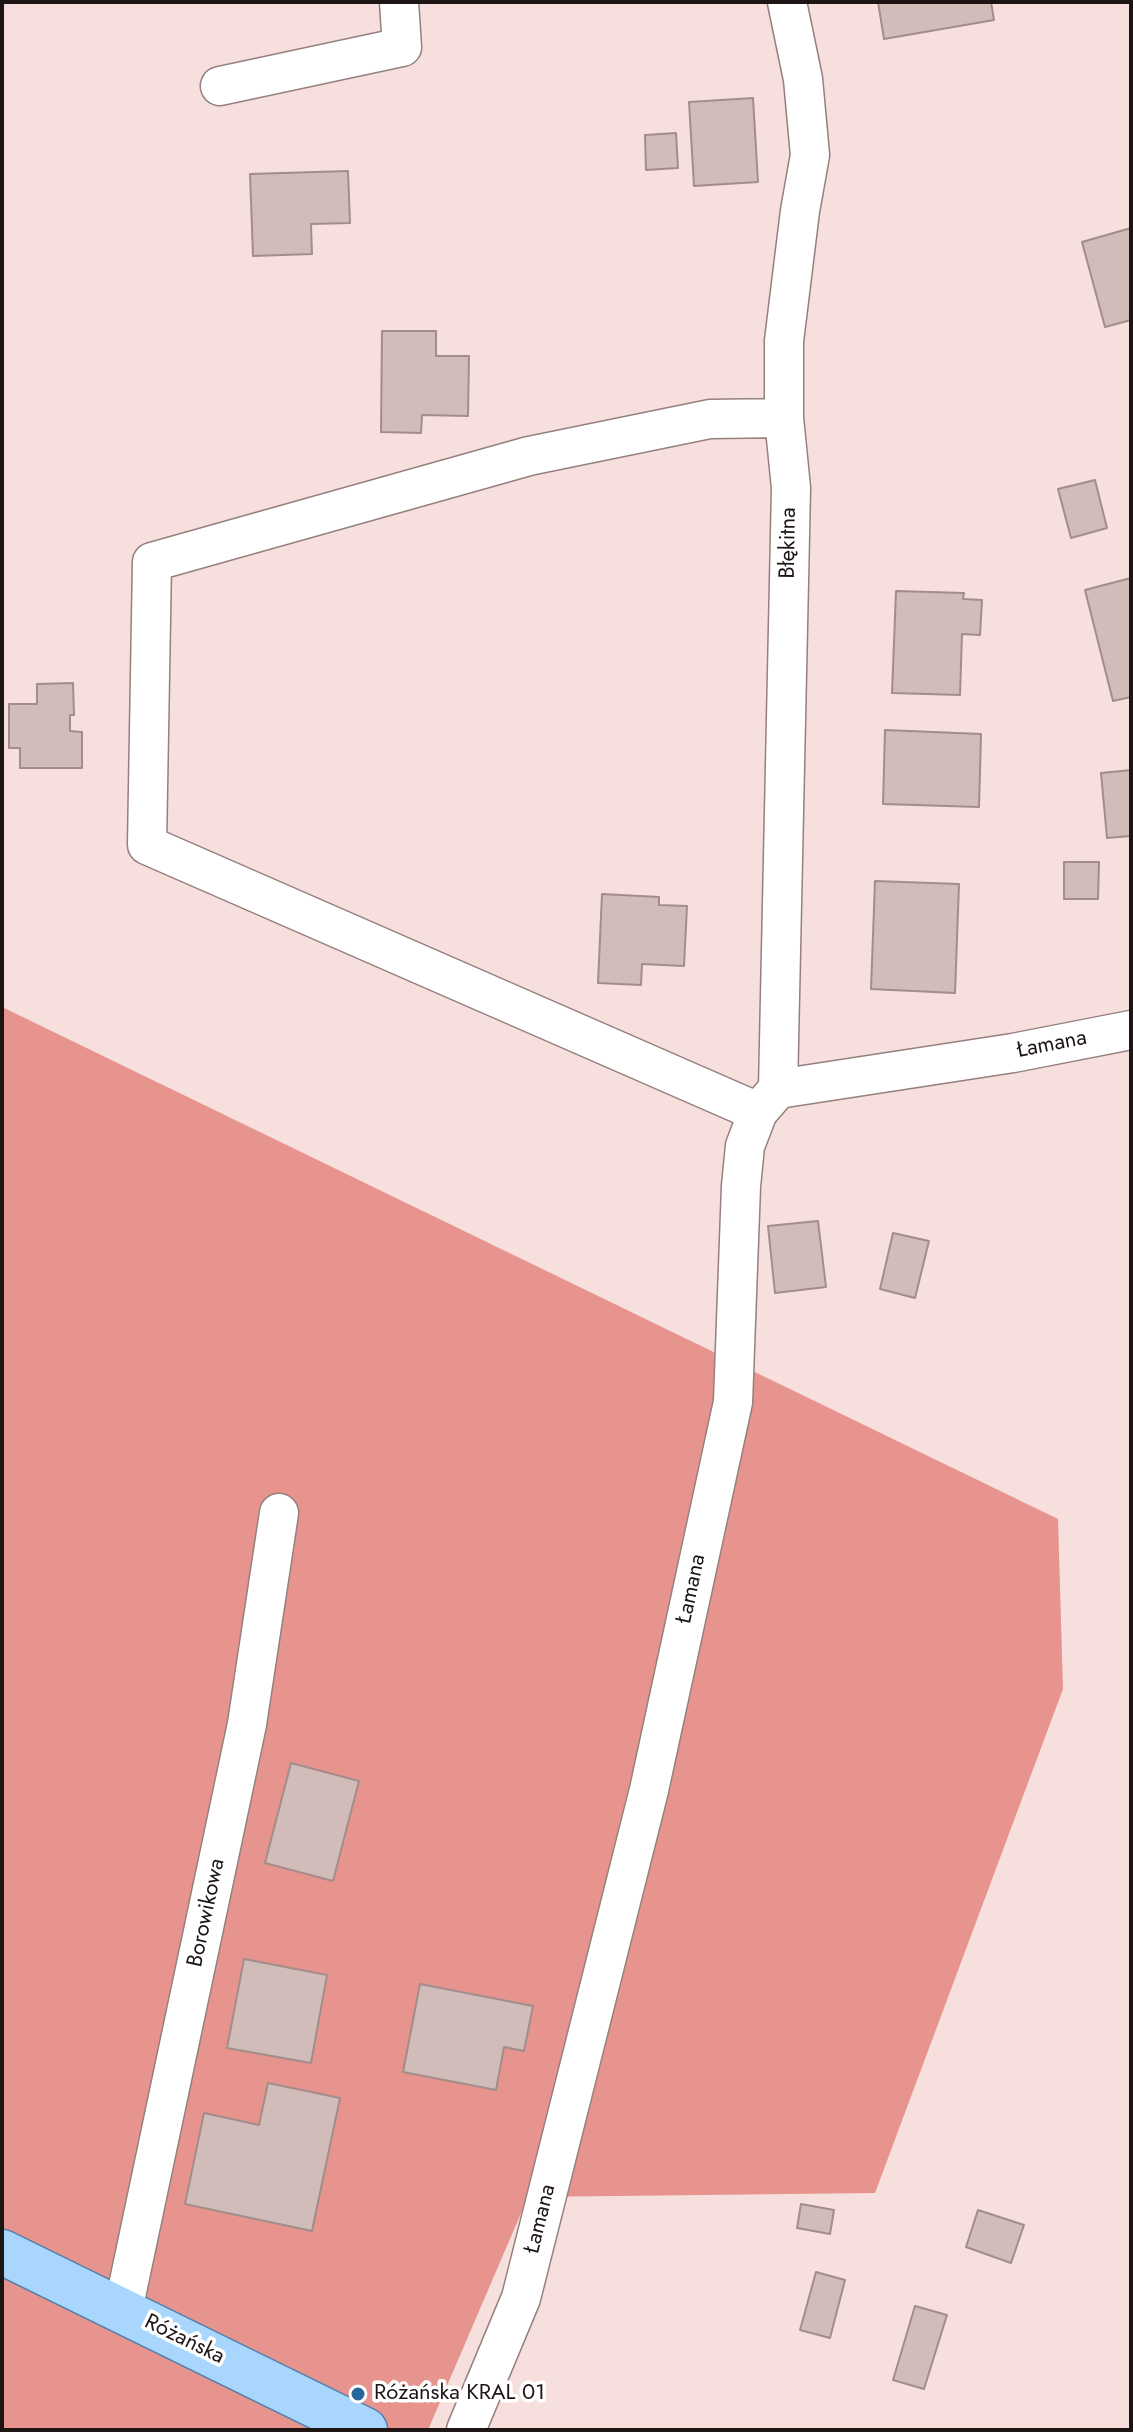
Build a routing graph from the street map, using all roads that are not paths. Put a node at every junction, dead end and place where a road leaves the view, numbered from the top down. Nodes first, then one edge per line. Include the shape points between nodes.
1 (399, 2) edge
2 (787, 2) edge
3 (220, 86) dead end
4 (784, 418) junction
5 (1131, 1030) edge
6 (768, 1100) junction
7 (279, 1513) dead end
8 (2, 2252) edge
9 (123, 2310) junction
10 (365, 2430) edge
11 (466, 2430) edge

1 - 3 street via 402,47
2 - 4 street, Błękitna via 803,79 810,155 784,341
4 - 6 street, Błękitna via 791,488
4 - 6 street via 710,419 529,456 152,562 147,845
5 - 6 street, Łamana
6 - 11 street, Łamana via 745,1146 733,1402 649,1790 521,2298
7 - 9 street, Borowikowa via 247,1724
8 - 9 main road, Różańska
9 - 10 main road, Różańska

